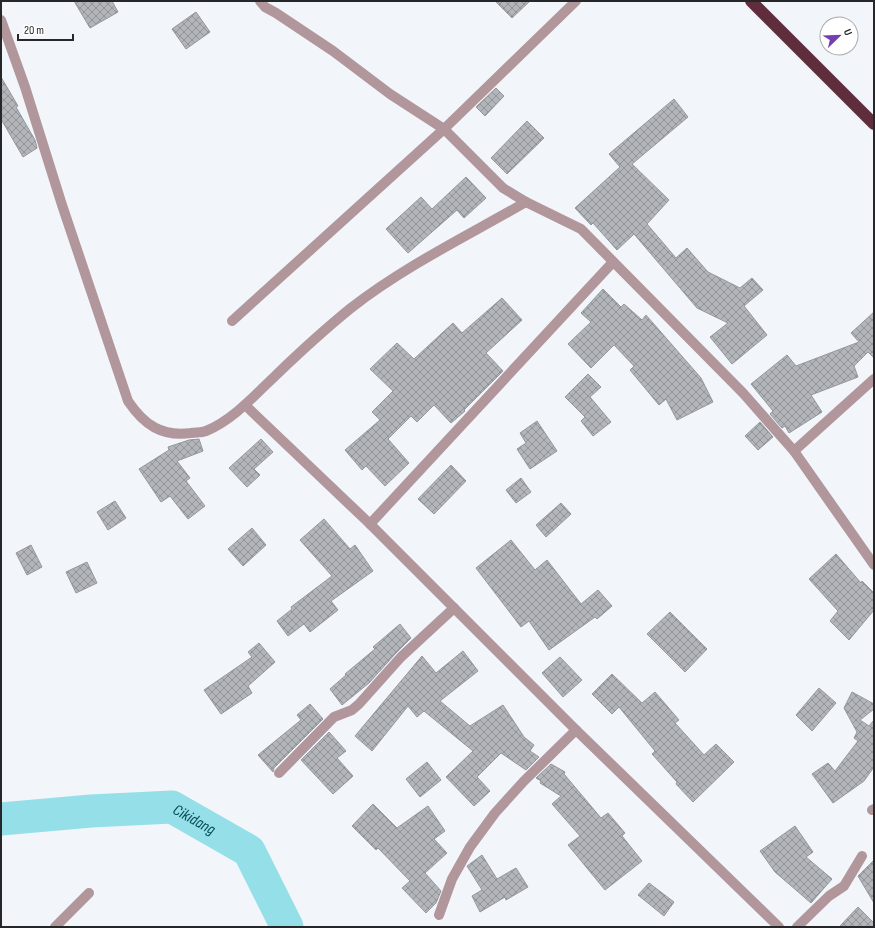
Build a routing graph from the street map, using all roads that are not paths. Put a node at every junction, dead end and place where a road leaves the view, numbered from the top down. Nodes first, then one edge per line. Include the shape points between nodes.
1 (260, 1) edge
2 (576, 1) edge
3 (751, 1) edge
4 (1, 20) edge
5 (874, 124) edge
6 (444, 129) junction
7 (526, 202) junction
8 (613, 262) junction
9 (232, 321) dead end
10 (874, 379) edge
11 (245, 405) junction
12 (794, 451) junction
13 (370, 524) junction
14 (874, 565) edge
15 (454, 608) junction
16 (576, 730) junction
17 (279, 773) dead end
18 (862, 856) dead end
19 (89, 892) dead end
20 (439, 915) dead end
21 (55, 927) edge
22 (779, 927) edge
23 (797, 927) edge

1 - 6 street via 390,94
2 - 6 street
3 - 5 highway
4 - 11 street via 128,401 146,423 162,431 183,434 205,431 220,424
6 - 7 street via 502,188
6 - 9 street
7 - 8 street via 581,229
7 - 11 street via 408,268 351,308
8 - 12 street via 743,393
8 - 13 street
10 - 12 street
11 - 13 street
12 - 14 street
13 - 15 street
15 - 16 street
15 - 17 street via 401,657 359,704 352,710 334,717
16 - 20 street via 505,802 478,835 452,879
16 - 22 street
18 - 23 street via 844,886 829,896
19 - 21 street

